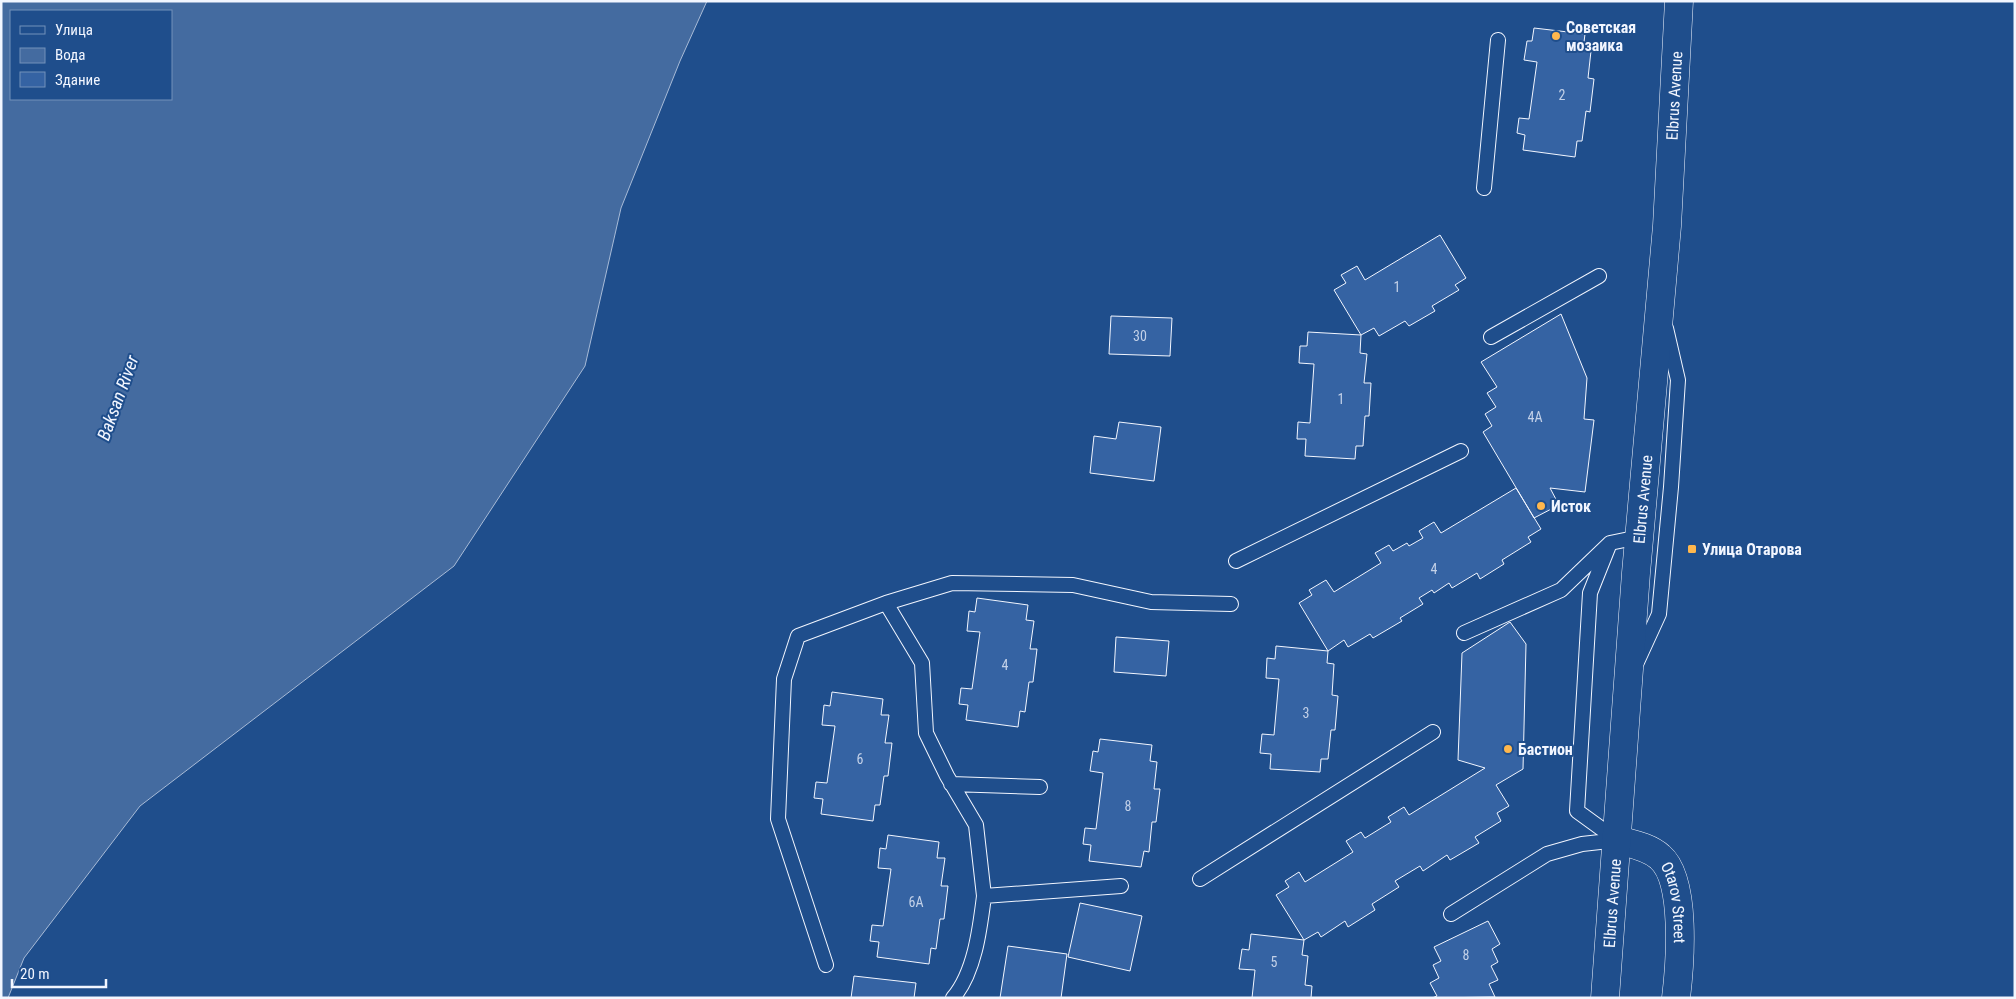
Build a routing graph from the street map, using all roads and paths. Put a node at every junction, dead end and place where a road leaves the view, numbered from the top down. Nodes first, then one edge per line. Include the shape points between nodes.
1 (1679, 1) edge
2 (1498, 40) dead end
3 (1484, 188) dead end
4 (1599, 276) dead end
5 (1660, 302) junction
6 (1491, 337) dead end
7 (1461, 452) dead end
8 (1639, 537) junction
9 (1610, 543) junction
10 (1236, 561) dead end
11 (886, 603) junction
12 (1231, 604) dead end
13 (1464, 633) dead end
14 (1629, 678) junction
15 (1433, 732) dead end
16 (951, 784) junction
17 (1040, 787) dead end
18 (1618, 840) junction
19 (1200, 879) dead end
20 (1121, 886) dead end
21 (984, 896) junction
22 (1451, 914) dead end
23 (826, 965) dead end
24 (953, 998) edge
25 (1605, 998) edge
26 (1676, 998) edge

1 - 5 main road, Elbrus Avenue
2 - 3 lane
4 - 6 lane
5 - 8 main road, Elbrus Avenue
5 - 14 lane via 1678,380 1671,487 1659,614
7 - 10 lane
8 - 9 lane
8 - 14 main road, Elbrus Avenue
9 - 13 lane via 1561,590
9 - 18 lane via 1590,593 1577,811
11 - 12 lane via 952,583 1073,585 1151,602
11 - 16 lane via 922,663 926,733
11 - 23 lane via 798,636 784,679 778,819
14 - 18 main road, Elbrus Avenue
15 - 19 lane
16 - 17 lane
16 - 21 lane via 976,826
18 - 22 lane via 1582,844 1547,854
18 - 25 main road, Elbrus Avenue
18 - 26 main road, Otarov Street via 1644,847 1661,857 1674,877 1680,967
20 - 21 lane
21 - 24 lane via 978,942 960,990

